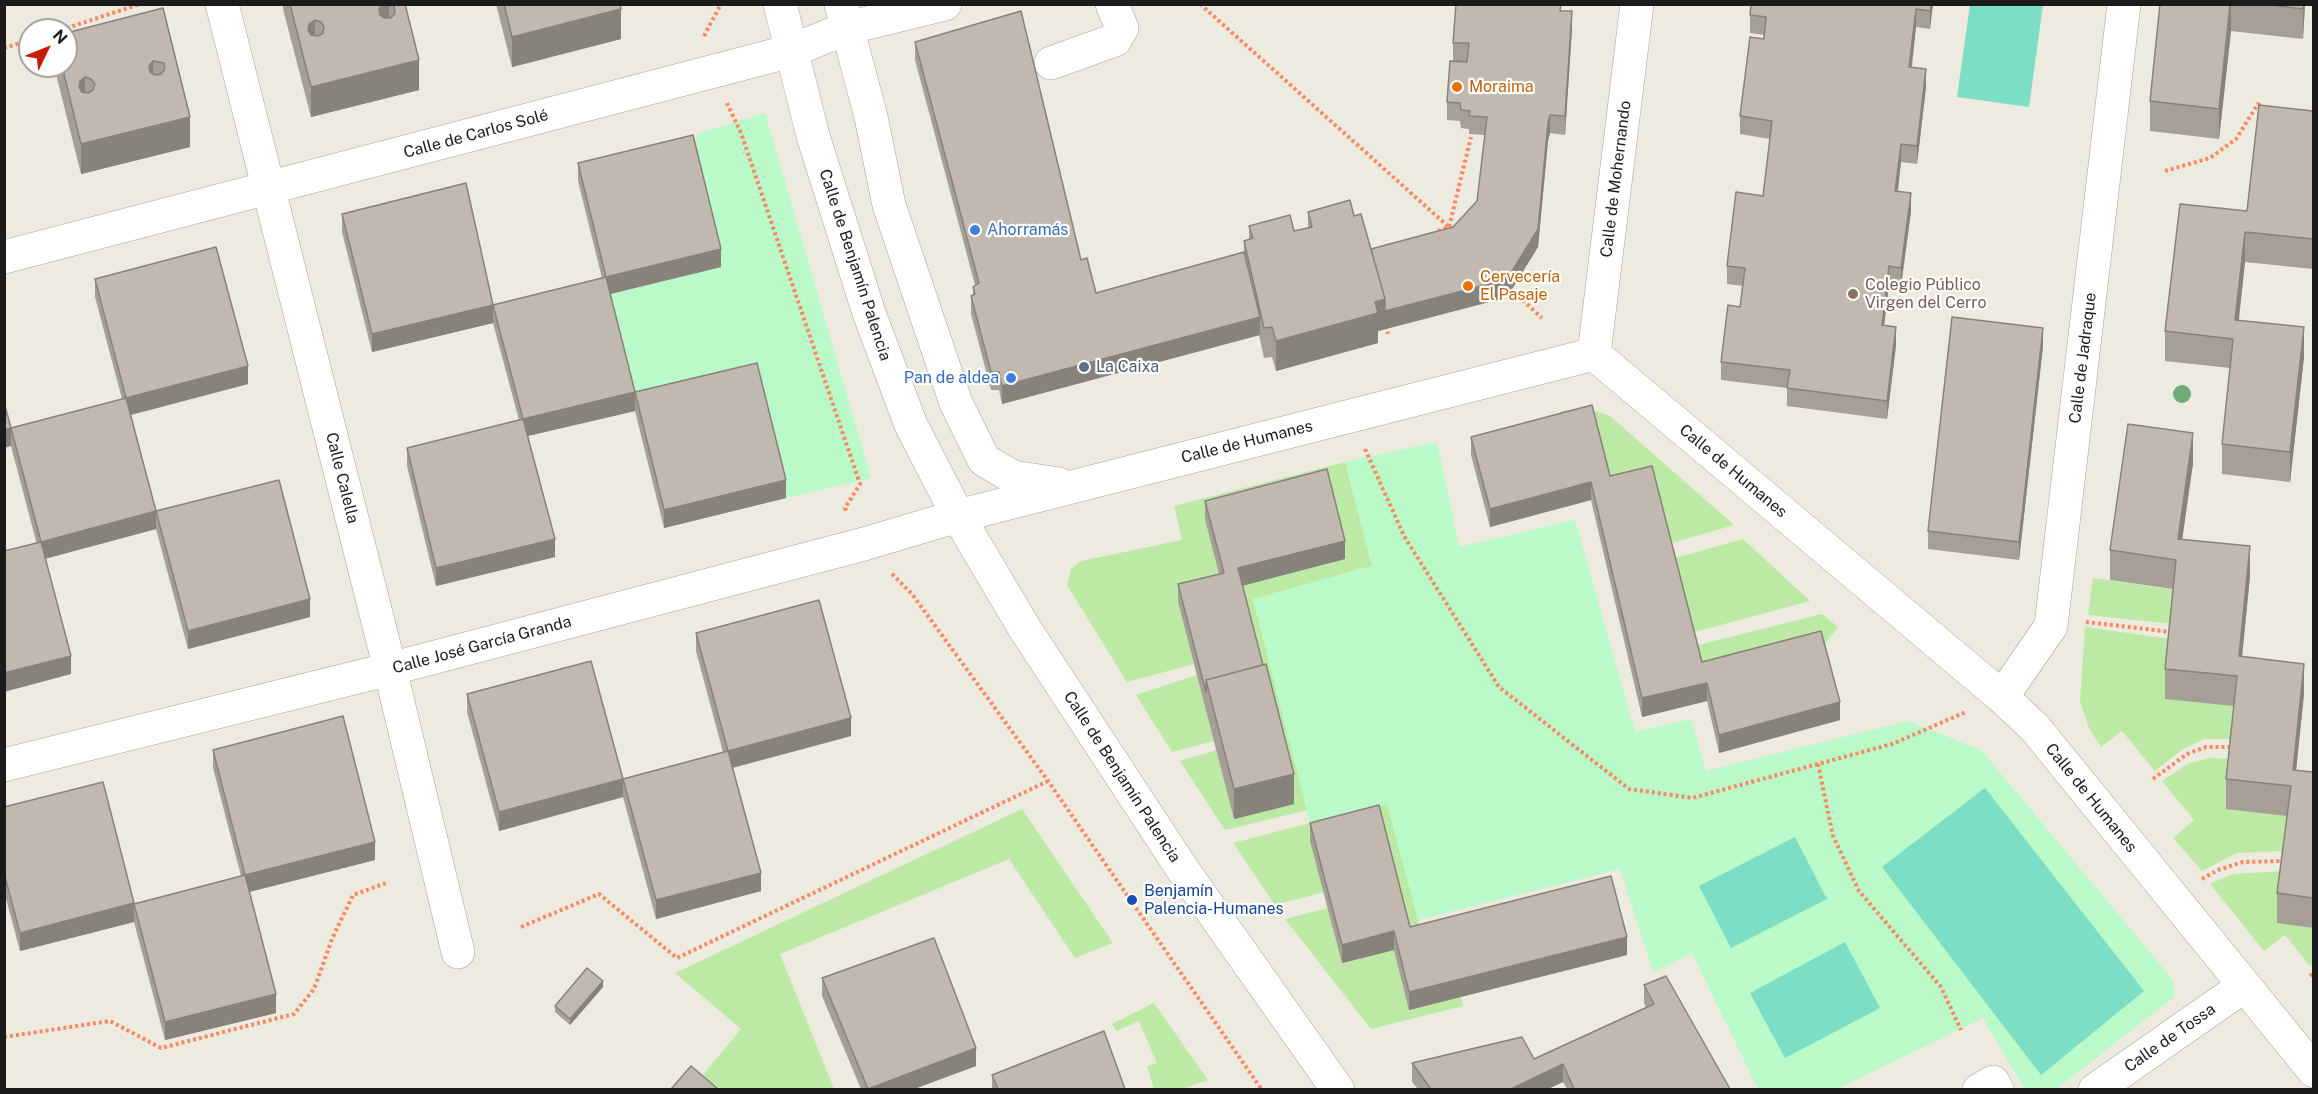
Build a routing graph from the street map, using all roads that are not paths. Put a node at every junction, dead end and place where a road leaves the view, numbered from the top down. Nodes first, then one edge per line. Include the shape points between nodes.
1 (222, 4) edge
2 (780, 4) edge
3 (945, 4) edge
4 (1112, 4) edge
5 (1637, 4) edge
6 (2124, 4) edge
7 (844, 16) edge
8 (791, 51) junction
9 (1051, 63) dead end
10 (269, 188) junction
11 (4, 256) edge
12 (1594, 354) junction
13 (984, 460) junction
14 (1073, 486) junction
15 (958, 516) junction
16 (390, 669) junction
17 (2002, 697) junction
18 (4, 765) edge
19 (458, 952) dead end
20 (2244, 986) junction
21 (2313, 1071) edge
22 (1338, 1089) edge
23 (1979, 1089) edge
24 (1997, 1089) edge
25 (2095, 1089) edge

1 - 10 street, Calle Calella
2 - 8 street, Calle de Benjamín Palencia
3 - 7 street, Calle de Carlos Solé
4 - 9 street via 1122,28 1115,40
5 - 12 street, Calle de Mohernando
6 - 17 street, Calle de Jadraque via 2051,626
7 - 8 street, Calle de Carlos Solé
7 - 13 street via 889,205 915,288 956,403
8 - 10 street, Calle de Carlos Solé
8 - 15 street, Calle de Benjamín Palencia via 813,136 873,324 910,425
10 - 11 street, Calle de Carlos Solé
10 - 16 street, Calle Calella
12 - 14 street, Calle de Humanes
12 - 17 street, Calle de Humanes
13 - 14 street via 1013,477
13 - 15 street via 981,488
14 - 15 street, Calle de Humanes
15 - 16 street, Calle José García Granda
15 - 22 street, Calle de Benjamín Palencia via 1025,629 1183,870
16 - 18 street, Calle José García Granda
16 - 19 street, Calle Calella
17 - 20 street, Calle de Humanes via 2034,729
20 - 21 street, Calle de Humanes
20 - 25 street, Calle de Tossa
23 - 24 street via 1993,1082

